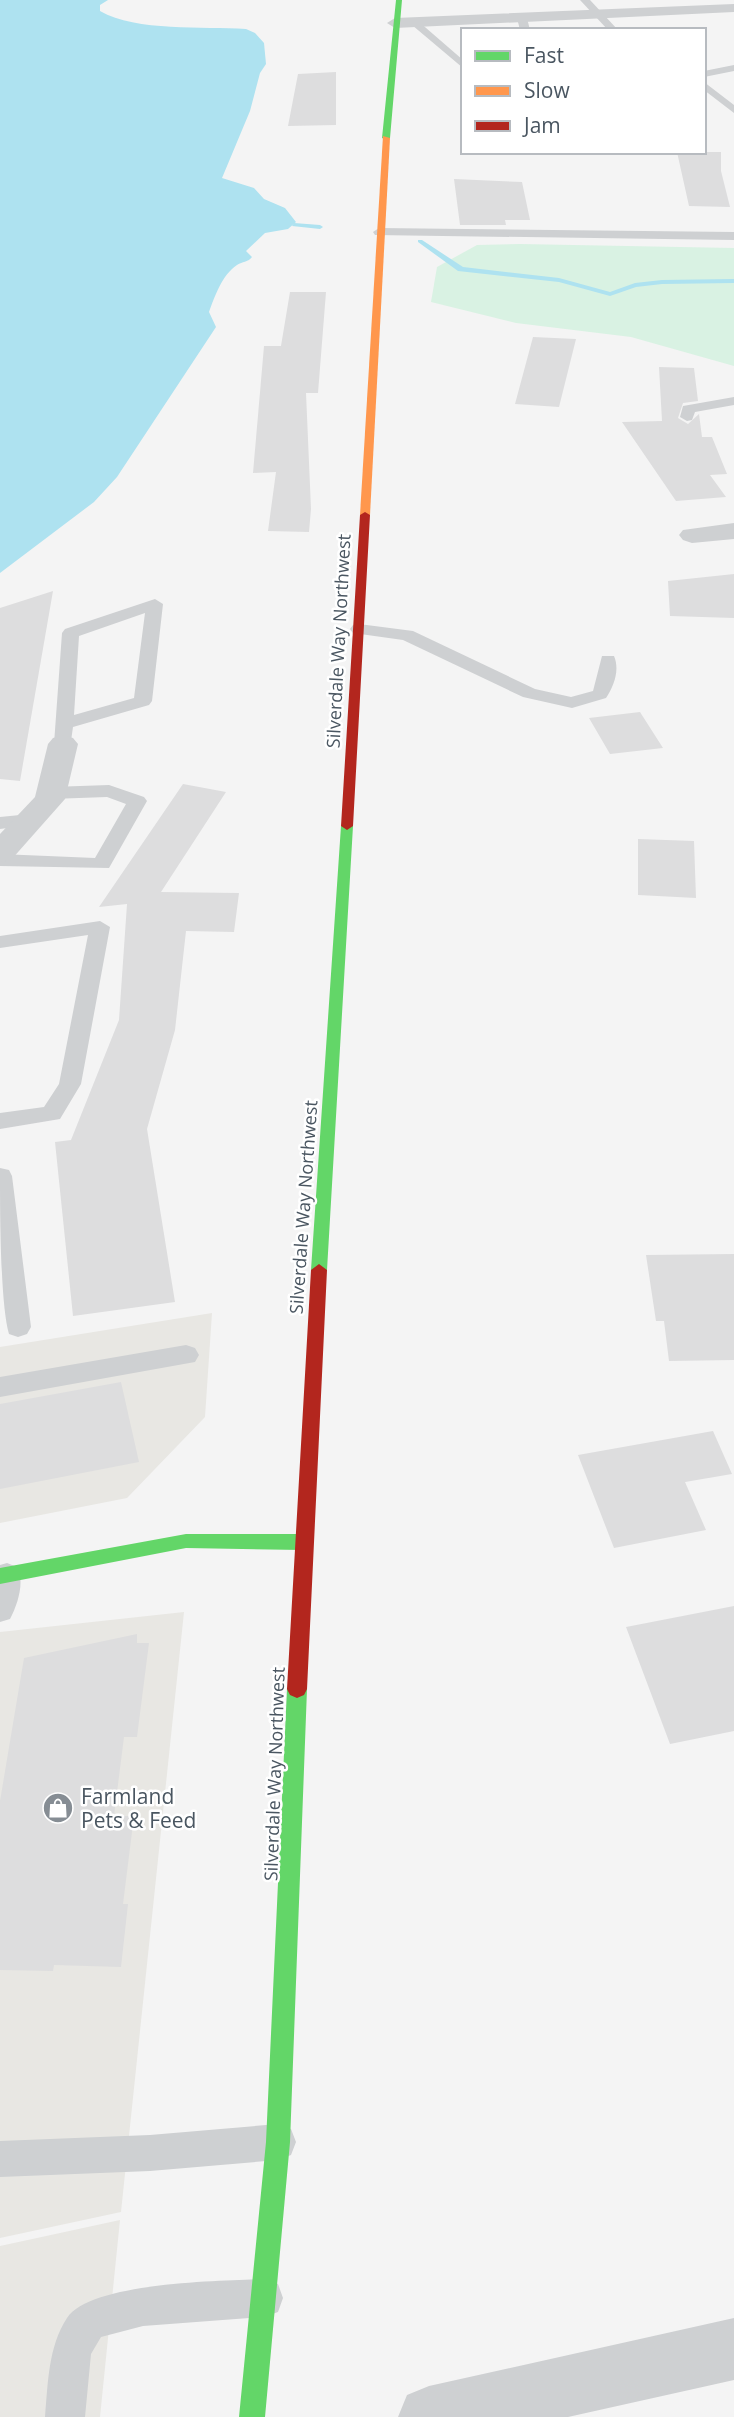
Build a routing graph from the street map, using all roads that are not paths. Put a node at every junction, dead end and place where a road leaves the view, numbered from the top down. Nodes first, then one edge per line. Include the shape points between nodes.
1 (399, 0) edge
2 (585, 0) edge
3 (734, 8) edge
4 (594, 14) junction
5 (395, 23) junction
6 (415, 23) junction
7 (524, 24) edge
8 (611, 28) edge
9 (461, 63) edge
10 (734, 68) edge
11 (706, 74) edge
12 (706, 87) edge
13 (734, 110) edge
14 (379, 232) junction
15 (734, 236) edge
16 (734, 401) edge
17 (687, 417) dead end
18 (734, 531) edge
19 (692, 535) dead end
20 (359, 629) junction
21 (608, 660) dead end
22 (64, 734) junction
23 (51, 793) junction
24 (30, 820) junction
25 (0, 823) edge
26 (0, 853) edge
27 (0, 860) edge
28 (0, 942) edge
29 (0, 1121) edge
30 (0, 1176) edge
31 (18, 1327) dead end
32 (186, 1355) dead end
33 (0, 1387) edge
34 (302, 1542) junction
35 (4, 1576) edge
36 (0, 1610) edge
37 (278, 2142) junction
38 (0, 2159) edge
39 (264, 2298) junction
40 (734, 2349) edge
41 (65, 2417) edge
42 (251, 2417) edge
43 (429, 2417) edge

1 - 5 main road, Silverdale Way Northwest
2 - 4 lane
3 - 4 street
4 - 7 street
4 - 8 lane
5 - 6 street
5 - 14 main road, Silverdale Way Northwest
6 - 7 street
6 - 9 lane
10 - 11 lane
12 - 13 lane
14 - 15 lane
14 - 20 main road, Silverdale Way Northwest
16 - 17 lane via 688,409
18 - 19 street
20 - 21 lane via 407,635 529,693 572,703 600,694
20 - 34 main road, Silverdale Way Northwest
22 - 22 lane via 143,701 155,604 71,632
22 - 23 street
23 - 24 street
23 - 27 lane via 109,791 137,801 102,864
24 - 25 lane
24 - 26 street
28 - 29 lane via 100,927 70,1084 52,1114
30 - 31 lane
32 - 33 lane
34 - 35 main road via 186,1541
34 - 37 main road, Silverdale Way Northwest
35 - 36 lane
37 - 38 lane
37 - 39 main road, Silverdale Way Northwest
39 - 41 lane via 143,2308 103,2314 87,2322 74,2349
39 - 42 main road, Silverdale Way Northwest
40 - 43 street

